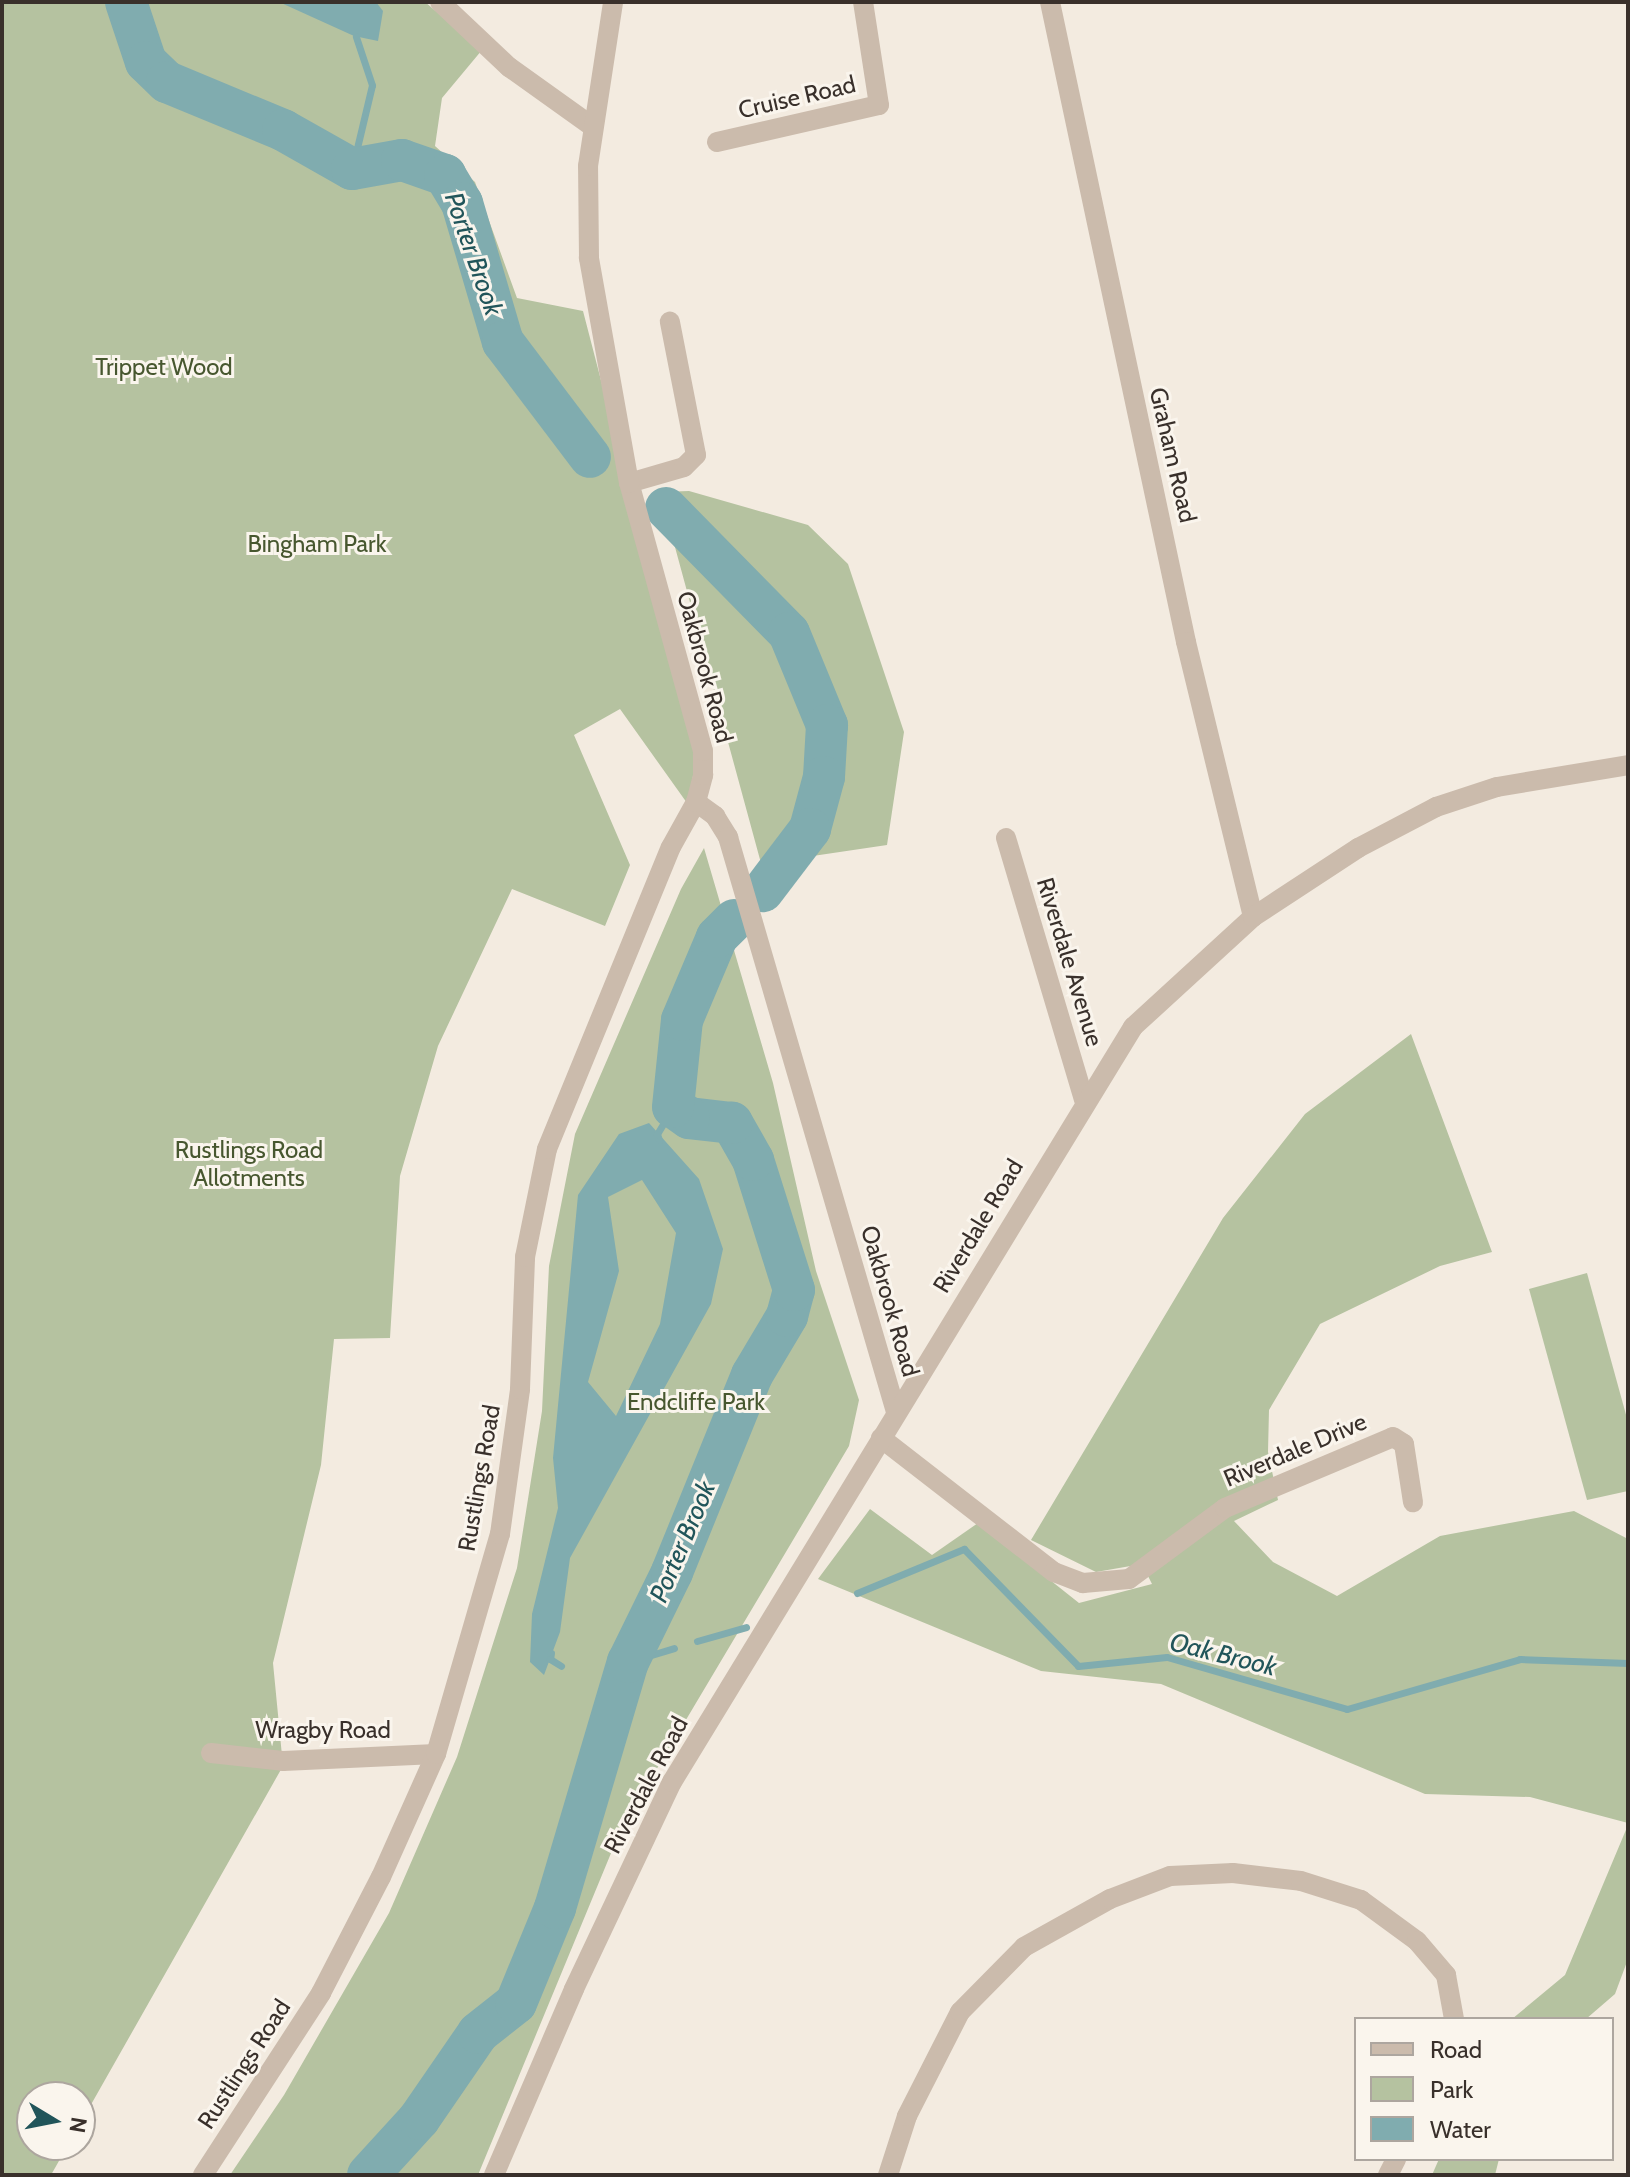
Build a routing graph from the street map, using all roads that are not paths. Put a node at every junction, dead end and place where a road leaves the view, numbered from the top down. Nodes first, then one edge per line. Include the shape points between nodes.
1 (440, 2) edge
2 (613, 2) edge
3 (863, 2) edge
4 (1050, 2) edge
5 (593, 127) junction
6 (717, 142) dead end
7 (670, 322) dead end
8 (629, 483) junction
9 (1628, 765) edge
10 (696, 802) junction
11 (1006, 838) dead end
12 (1253, 917) junction
13 (1084, 1100) junction
14 (896, 1412) junction
15 (881, 1438) junction
16 (1413, 1502) dead end
17 (211, 1753) dead end
18 (436, 1754) junction
19 (1454, 2017) edge
20 (203, 2175) edge
21 (494, 2175) edge
22 (888, 2175) edge

1 - 5 street via 531,86
2 - 5 street, Oakbrook Road
3 - 6 street, Cruise Road via 879,105
4 - 12 street, Graham Road via 1186,642
5 - 8 street, Oakbrook Road via 589,258
7 - 8 street via 696,455 684,467
8 - 10 street, Oakbrook Road via 703,751
9 - 12 street, Riverdale Road via 1497,787 1436,807 1358,848
10 - 14 street, Oakbrook Road via 715,816 728,837
10 - 18 street, Rustlings Road via 671,847 547,1149 525,1257 520,1389 500,1534
11 - 13 street, Riverdale Avenue
12 - 13 street, Riverdale Road via 1133,1027
13 - 14 street, Riverdale Road
14 - 15 street, Riverdale Road
15 - 16 street, Riverdale Drive via 1054,1572 1083,1583 1129,1579 1225,1508 1393,1437 1404,1444
15 - 21 street, Riverdale Road via 672,1782
17 - 18 street, Wragby Road via 283,1761
18 - 20 street, Rustlings Road via 321,1993
19 - 22 street via 1446,1975 1417,1941 1361,1900 1301,1881 1233,1873 1170,1876 1110,1899 1024,1947 960,2012 907,2116

